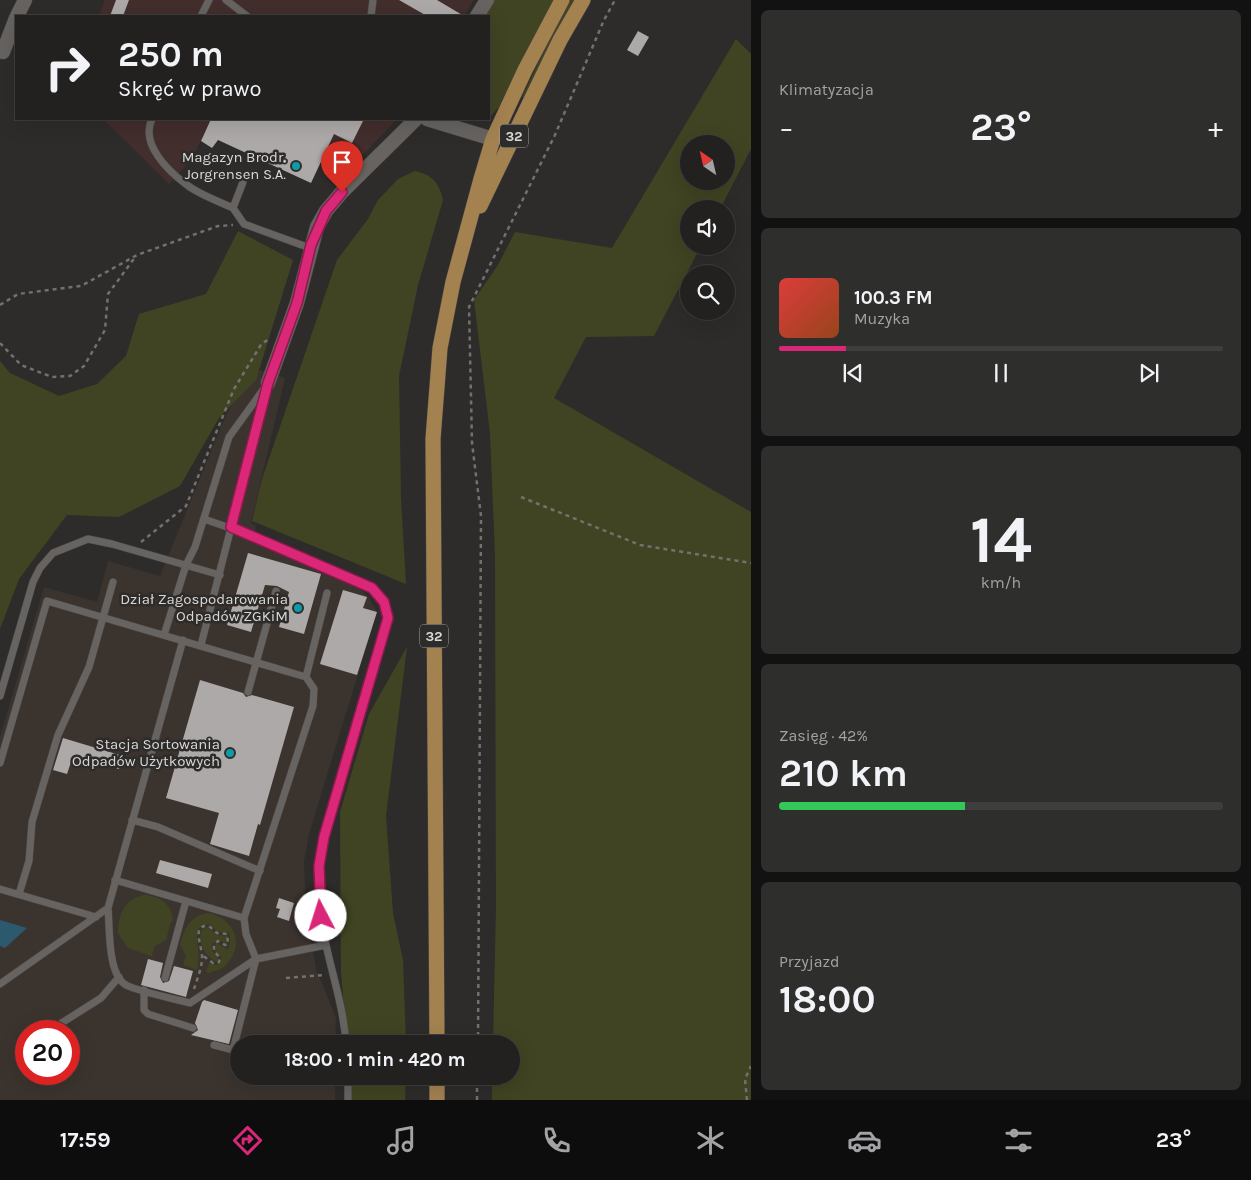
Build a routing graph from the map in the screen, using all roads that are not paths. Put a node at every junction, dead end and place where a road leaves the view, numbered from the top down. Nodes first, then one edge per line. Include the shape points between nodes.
1 (25, 0) edge
2 (209, 0) edge
3 (226, 0) edge
4 (373, 0) edge
5 (487, 0) edge
6 (562, 0) edge
7 (583, 0) edge
8 (18, 15) edge
9 (202, 15) edge
10 (246, 15) edge
11 (371, 15) edge
12 (478, 15) edge
13 (15, 22) edge
14 (3, 52) dead end
15 (151, 120) edge
16 (415, 120) edge
17 (430, 120) edge
18 (493, 139) junction
19 (243, 182) dead end
20 (233, 208) junction
21 (467, 232) junction
22 (310, 248) junction
23 (268, 383) junction
24 (204, 518) junction
25 (231, 527) junction
26 (186, 565) junction
27 (220, 575) junction
28 (113, 582) dead end
29 (276, 591) dead end
30 (327, 593) dead end
31 (103, 617) junction
32 (164, 635) junction
33 (183, 640) junction
34 (201, 645) junction
35 (256, 662) junction
36 (306, 677) junction
37 (248, 692) dead end
38 (0, 696) edge
39 (0, 763) edge
40 (132, 820) junction
41 (260, 871) junction
42 (116, 880) junction
43 (0, 889) edge
44 (19, 894) junction
45 (186, 900) junction
46 (108, 908) junction
47 (96, 916) junction
48 (244, 918) junction
49 (326, 945) junction
50 (256, 959) junction
51 (119, 977) junction
52 (165, 978) dead end
53 (0, 984) edge
54 (144, 990) junction
55 (66, 1020) edge
56 (193, 1028) dead end
57 (344, 1035) edge
58 (437, 1035) edge
59 (214, 1045) dead end
60 (348, 1085) edge
61 (437, 1085) edge
62 (348, 1100) edge
63 (437, 1100) edge

1 - 8 street
2 - 9 lane
3 - 10 lane
4 - 11 lane
5 - 12 street
6 - 18 main road, 32
7 - 21 main road, 32 via 560,40
13 - 14 street
15 - 20 lane via 148,138 161,160 188,186
16 - 22 street via 331,205
17 - 18 street
18 - 21 main road, 32
19 - 20 lane
20 - 22 lane via 244,224
21 - 58 main road, 32 via 440,348 433,439
22 - 23 street via 297,303
23 - 24 lane via 229,437
23 - 25 lane
24 - 25 lane
24 - 26 lane
25 - 27 lane
25 - 49 lane via 372,588 384,602 388,618 324,837 319,866 319,902
26 - 27 lane
26 - 32 lane
26 - 38 lane via 88,539 53,553 33,582
27 - 34 lane
28 - 31 lane
29 - 35 lane
30 - 36 lane
31 - 32 lane
31 - 39 lane via 46,601
31 - 44 lane via 89,667 58,735 32,822 29,861
32 - 33 lane
33 - 34 lane
33 - 40 lane
34 - 35 lane
35 - 36 lane
35 - 37 lane
36 - 41 lane via 314,689 313,706
40 - 41 lane via 158,827
40 - 42 lane
41 - 48 lane
42 - 45 lane
42 - 46 lane
43 - 44 lane
44 - 47 lane
45 - 48 lane
45 - 52 lane
46 - 47 lane
46 - 51 lane via 111,955
47 - 53 lane
48 - 50 lane via 246,934
49 - 50 lane
49 - 57 lane
50 - 54 lane via 190,1002
50 - 59 lane via 233,1050
51 - 54 lane via 126,985
51 - 55 lane via 101,998
54 - 56 lane via 144,1010 148,1014
60 - 62 lane
61 - 63 main road

